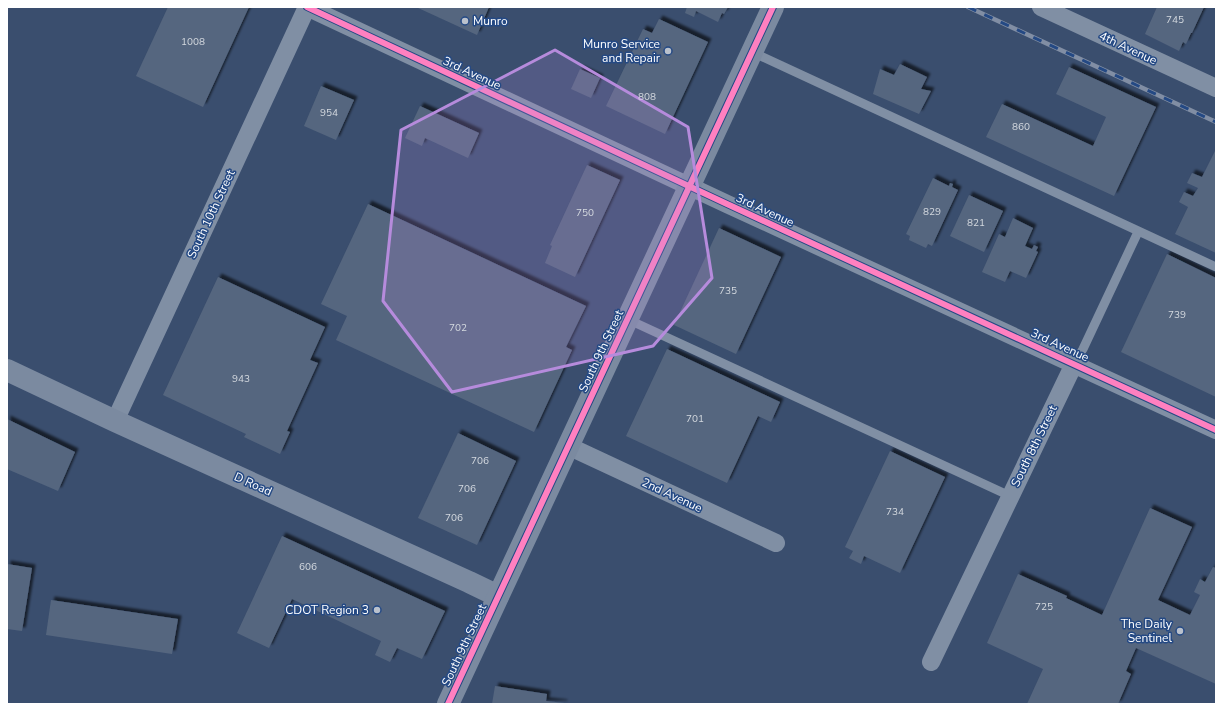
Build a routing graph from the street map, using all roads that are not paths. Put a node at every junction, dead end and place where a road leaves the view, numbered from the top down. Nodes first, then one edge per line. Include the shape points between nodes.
1 (307, 7) edge
2 (773, 7) edge
3 (1041, 7) edge
4 (752, 52) junction
5 (1216, 88) edge
6 (689, 187) junction
7 (1138, 232) junction
8 (1216, 267) edge
9 (627, 319) junction
10 (1074, 364) junction
11 (7, 370) edge
12 (115, 421) junction
13 (1216, 430) edge
14 (568, 446) junction
15 (1010, 496) junction
16 (776, 543) dead end
17 (498, 596) junction
18 (931, 662) dead end
19 (448, 704) edge

1 - 6 street, 3rd Avenue
1 - 12 street, South 10th Street
2 - 4 street, South 9th Street
3 - 5 street, 4th Avenue
4 - 6 street, South 9th Street
4 - 7 lane
6 - 9 street, South 9th Street
6 - 10 street, 3rd Avenue
7 - 8 lane
7 - 10 lane, South 8th Street
9 - 14 street, South 9th Street
9 - 15 lane
10 - 13 street, 3rd Avenue
10 - 15 street, South 8th Street
11 - 12 street, D Road
12 - 17 street, D Road
14 - 16 street, 2nd Avenue
14 - 17 street, South 9th Street
15 - 18 street, South 8th Street
17 - 19 street, South 9th Street

